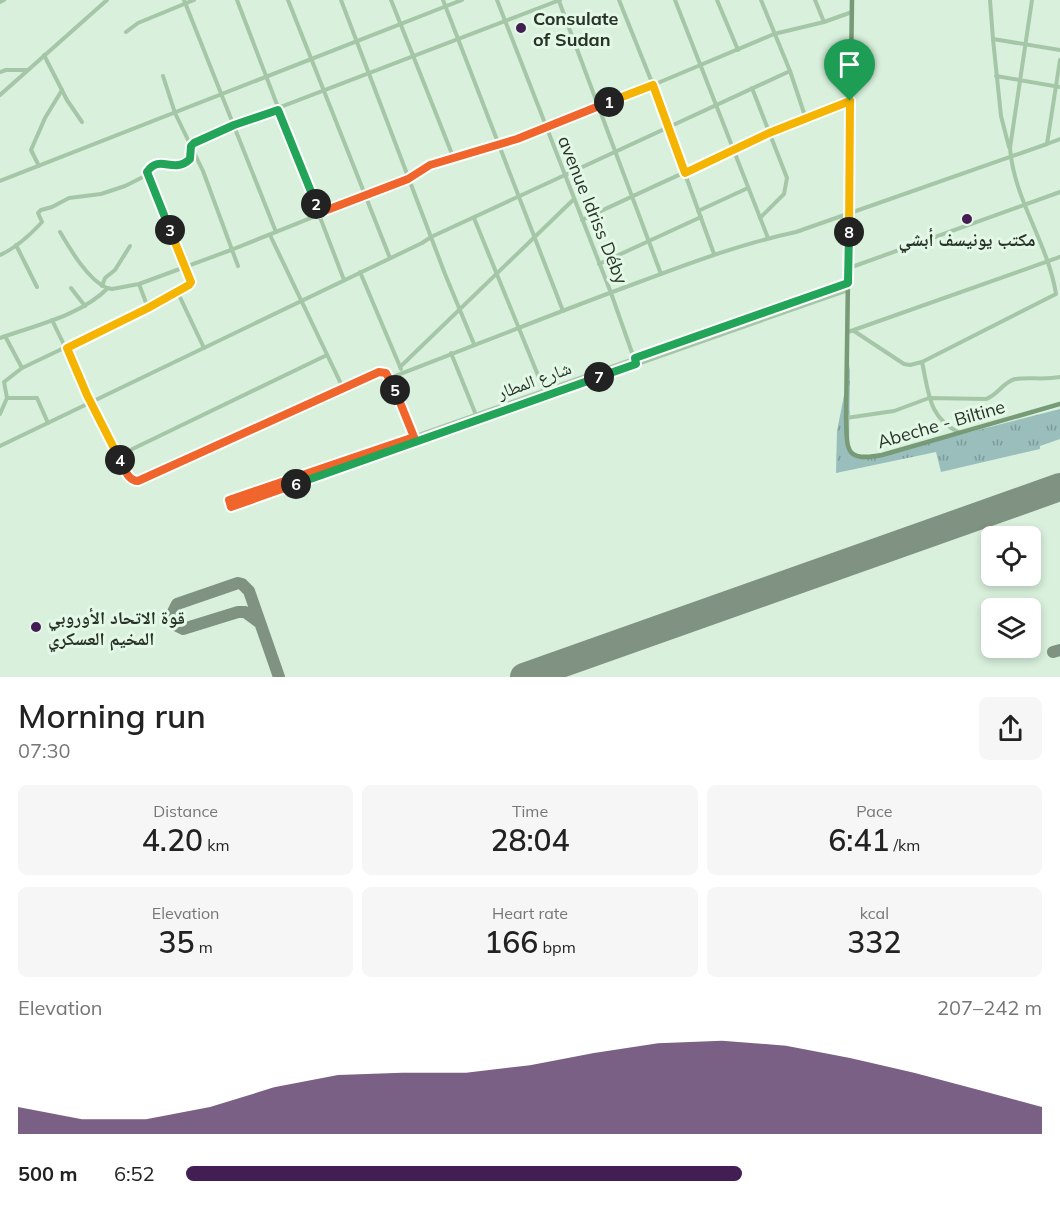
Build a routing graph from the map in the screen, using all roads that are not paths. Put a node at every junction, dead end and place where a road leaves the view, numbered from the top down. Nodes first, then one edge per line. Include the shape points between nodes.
1 (107, 0) edge
2 (194, 0) edge
3 (237, 0) edge
4 (288, 0) edge
5 (341, 0) edge
6 (391, 0) edge
7 (443, 0) edge
8 (462, 0) edge
9 (497, 0) edge
10 (559, 0) edge
11 (619, 0) edge
12 (675, 0) edge
13 (717, 0) edge
14 (761, 0) edge
15 (815, 0) edge
16 (852, 0) edge
17 (990, 0) edge
18 (1032, 0) edge
19 (185, 2) edge
20 (446, 7) junction
21 (852, 12) junction
22 (505, 21) junction
23 (824, 22) junction
24 (400, 23) junction
25 (126, 32) dead end
26 (774, 34) junction
27 (993, 39) junction
28 (357, 40) junction
29 (459, 40) junction
30 (1027, 45) junction
31 (738, 50) junction
32 (1060, 50) edge
33 (44, 54) junction
34 (414, 56) junction
35 (311, 58) junction
36 (1060, 60) edge
37 (701, 66) junction
38 (28, 70) junction
39 (790, 71) junction
40 (0, 72) edge
41 (369, 74) junction
42 (163, 76) dead end
43 (266, 76) junction
44 (996, 76) junction
45 (1020, 81) junction
46 (653, 85) junction
47 (1058, 87) edge
48 (752, 88) junction
49 (62, 90) junction
50 (324, 91) junction
51 (222, 94) junction
52 (0, 95) edge
53 (850, 101) junction
54 (716, 104) junction
55 (598, 106) junction
56 (278, 110) junction
57 (175, 112) junction
58 (806, 119) junction
59 (82, 122) dead end
60 (234, 125) junction
61 (545, 127) junction
62 (668, 128) junction
63 (769, 133) junction
64 (1060, 139) edge
65 (1047, 144) junction
66 (500, 145) junction
67 (191, 146) junction
68 (1010, 148) junction
69 (732, 150) junction
70 (615, 152) junction
71 (1010, 158) junction
72 (454, 159) junction
73 (39, 166) junction
74 (147, 172) junction
75 (685, 173) junction
76 (564, 174) junction
77 (408, 179) junction
78 (0, 181) edge
79 (748, 188) junction
80 (1060, 192) edge
81 (365, 195) junction
82 (519, 196) junction
83 (632, 197) junction
84 (573, 200) junction
85 (1024, 205) junction
86 (698, 211) junction
87 (319, 213) junction
88 (849, 214) junction
89 (701, 217) junction
90 (474, 218) junction
91 (760, 218) junction
92 (582, 220) junction
93 (60, 232) dead end
94 (276, 232) junction
95 (270, 235) junction
96 (431, 237) junction
97 (535, 238) junction
98 (768, 238) junction
99 (650, 242) junction
100 (16, 245) junction
101 (130, 246) dead end
102 (231, 250) junction
103 (714, 254) junction
104 (0, 255) edge
105 (1060, 257) edge
106 (390, 258) junction
107 (1048, 261) junction
108 (599, 264) junction
109 (185, 266) junction
110 (238, 266) dead end
111 (849, 268) junction
112 (360, 273) junction
113 (497, 274) junction
114 (661, 274) junction
115 (344, 280) junction
116 (848, 283) junction
117 (139, 284) junction
118 (102, 286) junction
119 (36, 287) dead end
120 (71, 288) dead end
121 (108, 288) junction
122 (848, 290) junction
123 (177, 291) junction
124 (611, 292) junction
125 (301, 300) junction
126 (85, 306) junction
127 (148, 308) junction
128 (460, 309) junction
129 (562, 311) junction
130 (752, 317) junction
131 (52, 320) junction
132 (754, 323) junction
133 (518, 327) junction
134 (851, 331) junction
135 (3, 337) edge
136 (474, 344) junction
137 (681, 345) junction
138 (67, 348) junction
139 (204, 348) junction
140 (451, 353) junction
141 (327, 355) junction
142 (635, 358) junction
143 (922, 362) junction
144 (636, 364) junction
145 (400, 367) junction
146 (22, 368) junction
147 (402, 373) junction
148 (1060, 377) edge
149 (390, 378) junction
150 (343, 388) junction
151 (544, 390) junction
152 (7, 398) junction
153 (929, 398) junction
154 (91, 402) junction
155 (1060, 404) edge
156 (0, 414) edge
157 (476, 415) junction
158 (846, 418) junction
159 (48, 423) junction
160 (960, 433) junction
161 (414, 437) junction
162 (416, 443) junction
163 (0, 446) edge
164 (118, 456) junction

1 - 33 street
2 - 19 street
3 - 43 street
4 - 35 street
5 - 28 street
6 - 24 street
7 - 20 street
8 - 20 street
9 - 22 street, avenue Idriss Déby
10 - 22 street
10 - 55 street
11 - 46 street
12 - 37 street
13 - 31 street
14 - 26 street
15 - 23 street
16 - 21 main road, Abeche - Biltine
17 - 27 street
18 - 30 street
19 - 25 street
19 - 51 street
20 - 24 street
20 - 29 street
21 - 23 street
21 - 53 main road, Abeche - Biltine
22 - 29 street
22 - 61 street, avenue Idriss Déby
23 - 26 street
24 - 28 street
24 - 34 street
26 - 31 street
26 - 39 street
27 - 30 street
27 - 44 street
28 - 35 street
28 - 41 street
29 - 34 street
29 - 66 street
30 - 32 street
30 - 45 street
31 - 37 street
33 - 38 street
33 - 49 street
34 - 41 street
34 - 72 street
35 - 43 street
35 - 50 street
36 - 47 street
37 - 46 street
37 - 54 street
38 - 40 street
38 - 52 street
39 - 48 street
39 - 58 street
41 - 50 street
41 - 77 street
42 - 57 street
43 - 51 street
43 - 56 street
44 - 45 street
44 - 68 street
45 - 47 street
45 - 68 street
46 - 55 street
46 - 62 street
47 - 65 street
48 - 54 street
48 - 63 street
49 - 59 street
49 - 73 street via 31,150
50 - 56 street
50 - 81 street
51 - 57 street
51 - 60 street
53 - 58 street
53 - 88 main road, Abeche - Biltine
54 - 62 street
54 - 69 street
55 - 61 street
55 - 70 street
56 - 60 street
56 - 87 street
57 - 67 street
57 - 73 street
58 - 63 street
60 - 67 street
60 - 94 street
61 - 66 street
61 - 76 street, avenue Idriss Déby
62 - 70 street
62 - 75 street
63 - 69 street
63 - 91 street via 788,178 784,194
64 - 65 street
65 - 71 street
66 - 72 street
66 - 82 street
67 - 74 street via 190,159 184,165 161,163
67 - 102 street
68 - 71 street
69 - 75 street
69 - 79 street
70 - 76 street
70 - 83 street
71 - 85 street
71 - 88 street
72 - 77 street via 427,166
73 - 78 street
74 - 100 street via 112,191 69,198 40,210 42,222
74 - 109 street
75 - 83 street
75 - 86 street
76 - 82 street
76 - 84 street, avenue Idriss Déby
77 - 81 street
77 - 96 street
79 - 86 street
79 - 91 street
80 - 85 street
81 - 87 street
81 - 106 street
82 - 90 street
82 - 97 street
83 - 92 street
83 - 99 street
84 - 92 street, avenue Idriss Déby
84 - 97 street
85 - 107 street
85 - 111 street
86 - 89 street
87 - 94 street
87 - 115 street
88 - 98 street
88 - 111 main road, Abeche - Biltine
89 - 99 street
89 - 103 street
90 - 96 street
90 - 113 street
91 - 98 street
92 - 108 street, avenue Idriss Déby
93 - 118 street via 76,258
94 - 95 street
95 - 102 street
95 - 125 street
96 - 106 street
96 - 128 street
97 - 113 street
97 - 129 street
98 - 103 street
99 - 108 street
99 - 114 street
100 - 104 street
100 - 119 street
101 - 118 street
102 - 109 street
102 - 110 street
103 - 114 street
105 - 107 street
106 - 112 street
107 - 134 street
107 - 143 street via 1056,294
108 - 124 street, avenue Idriss Déby
109 - 117 street
109 - 123 street via 191,282
111 - 116 main road, Abeche - Biltine
112 - 115 street
112 - 145 street
113 - 128 street
113 - 133 street
114 - 124 street
115 - 125 street
116 - 122 main road, Abeche - Biltine
116 - 130 street, شارع المطار
117 - 121 street
117 - 127 street
118 - 121 street
120 - 126 street
121 - 126 street
122 - 132 street, شارع المطار
122 - 134 main road, Abeche - Biltine
123 - 127 street
123 - 139 street
124 - 129 street
124 - 142 street, avenue Idriss Déby
125 - 139 street
125 - 141 street
126 - 131 street
127 - 138 street
128 - 136 street
128 - 145 street
129 - 133 street
130 - 132 street
130 - 137 street, شارع المطار
131 - 135 street
131 - 138 street
132 - 137 street, شارع المطار
133 - 136 street
133 - 151 street
134 - 143 street via 904,364
134 - 158 main road, Abeche - Biltine
135 - 146 street
136 - 140 street
137 - 142 street, شارع المطار
137 - 144 street, شارع المطار
138 - 146 street
138 - 154 street
139 - 154 street
140 - 147 street
140 - 157 street
141 - 150 street
141 - 164 street
142 - 144 street, avenue Idriss Déby
142 - 151 street, شارع المطار
143 - 153 street
144 - 162 street, شارع المطار
145 - 147 street
146 - 152 street via 4,382
147 - 149 street
148 - 153 street via 1016,379 986,399
149 - 150 street via 379,372
149 - 161 street
150 - 164 street via 138,481 129,477
151 - 157 street, شارع المطار
152 - 156 street
152 - 159 street via 36,398
153 - 158 street via 894,411
153 - 160 street via 943,423
154 - 159 street
154 - 164 street
155 - 160 main road, Abeche - Biltine
157 - 161 street, شارع المطار
158 - 160 main road, Abeche - Biltine via 848,449 860,458
159 - 163 street
161 - 162 street
161 - 162 street, شارع المطار via 229,500 231,507

